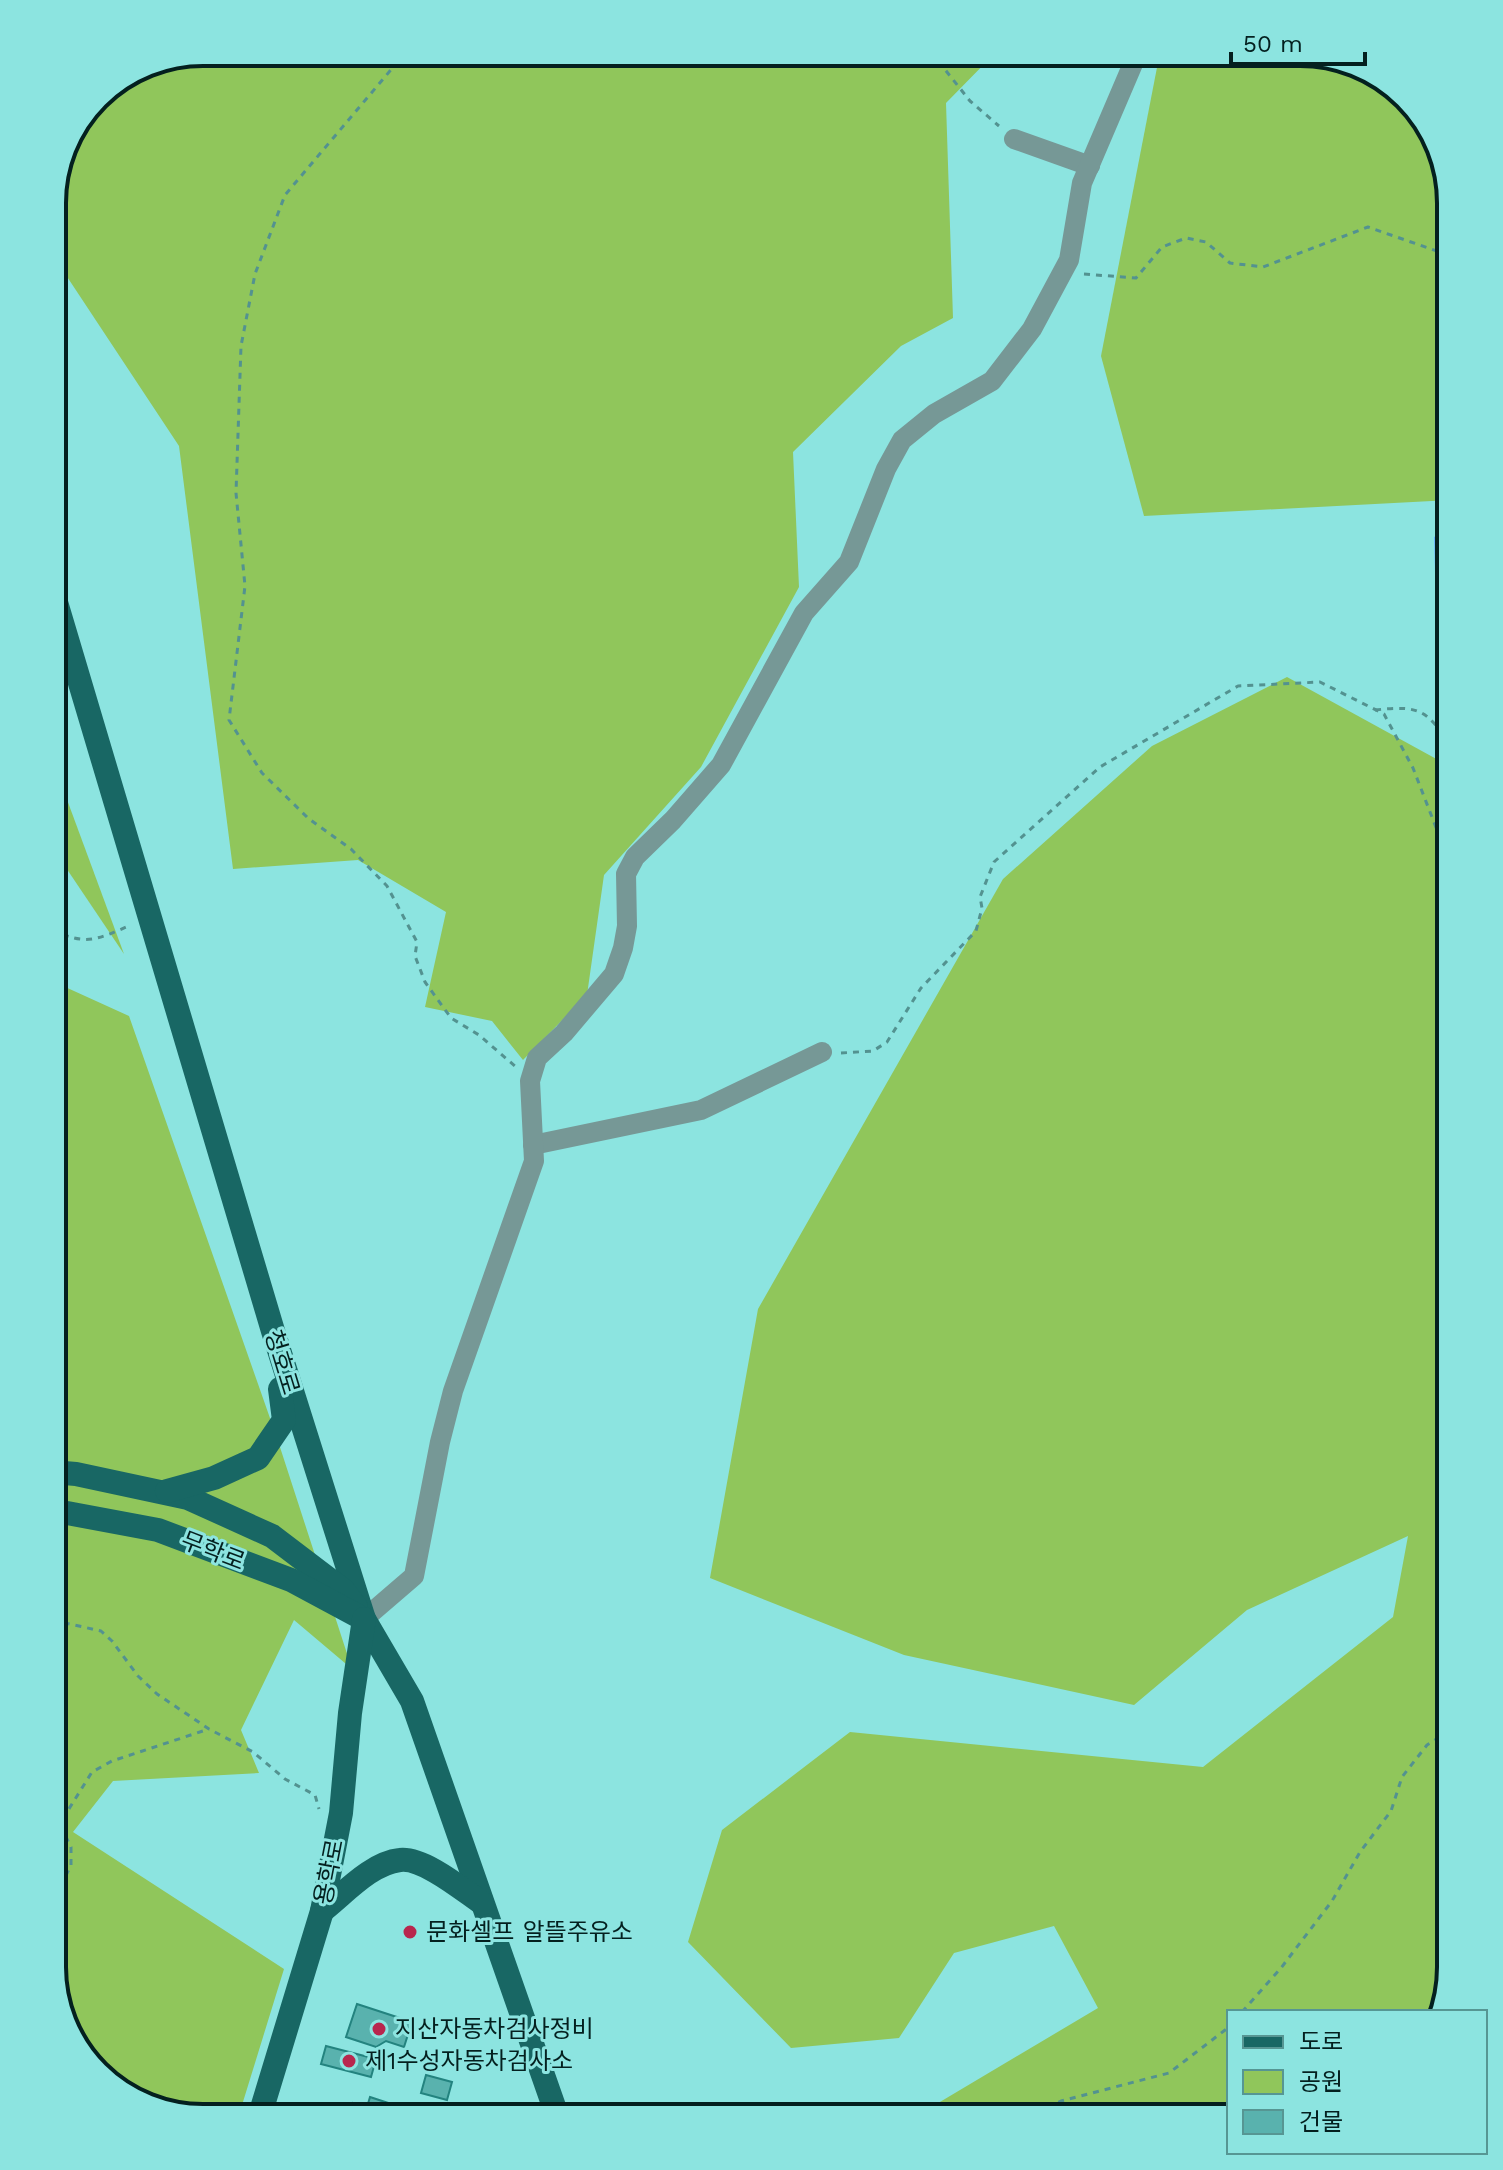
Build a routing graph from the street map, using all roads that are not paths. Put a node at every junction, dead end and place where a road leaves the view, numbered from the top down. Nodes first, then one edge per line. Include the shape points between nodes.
1 (1132, 66) edge
2 (1014, 139) road end
3 (1090, 166) junction
4 (66, 636) edge
5 (822, 1052) road end
6 (533, 1145) junction
7 (273, 1331) junction
8 (66, 1473) edge
9 (161, 1492) junction
10 (66, 1513) edge
11 (364, 1619) junction
12 (482, 1903) junction
13 (322, 1911) junction
14 (263, 2104) edge
15 (553, 2104) edge

1 - 3 lane
2 - 3 lane
3 - 6 lane via 1082,183 1069,260 1032,329 992,381 934,414 902,440 849,562 804,613 721,765 635,857 626,874 627,926 614,974 537,1058 530,1081
4 - 7 main road, 청호로
5 - 6 lane via 701,1110
6 - 11 lane via 534,1161 453,1391 414,1576
7 - 9 main road via 284,1420 258,1458 214,1478
7 - 11 main road, 청호로
8 - 9 main road
9 - 11 main road via 188,1498 272,1536 343,1590
10 - 11 main road, 무학로 via 158,1530 291,1580
11 - 12 main road, 청호로 via 412,1701
11 - 13 main road, 용학로 via 341,1813
12 - 13 main road via 429,1867 402,1859 374,1870
12 - 15 main road, 청호로
13 - 14 main road, 용학로

